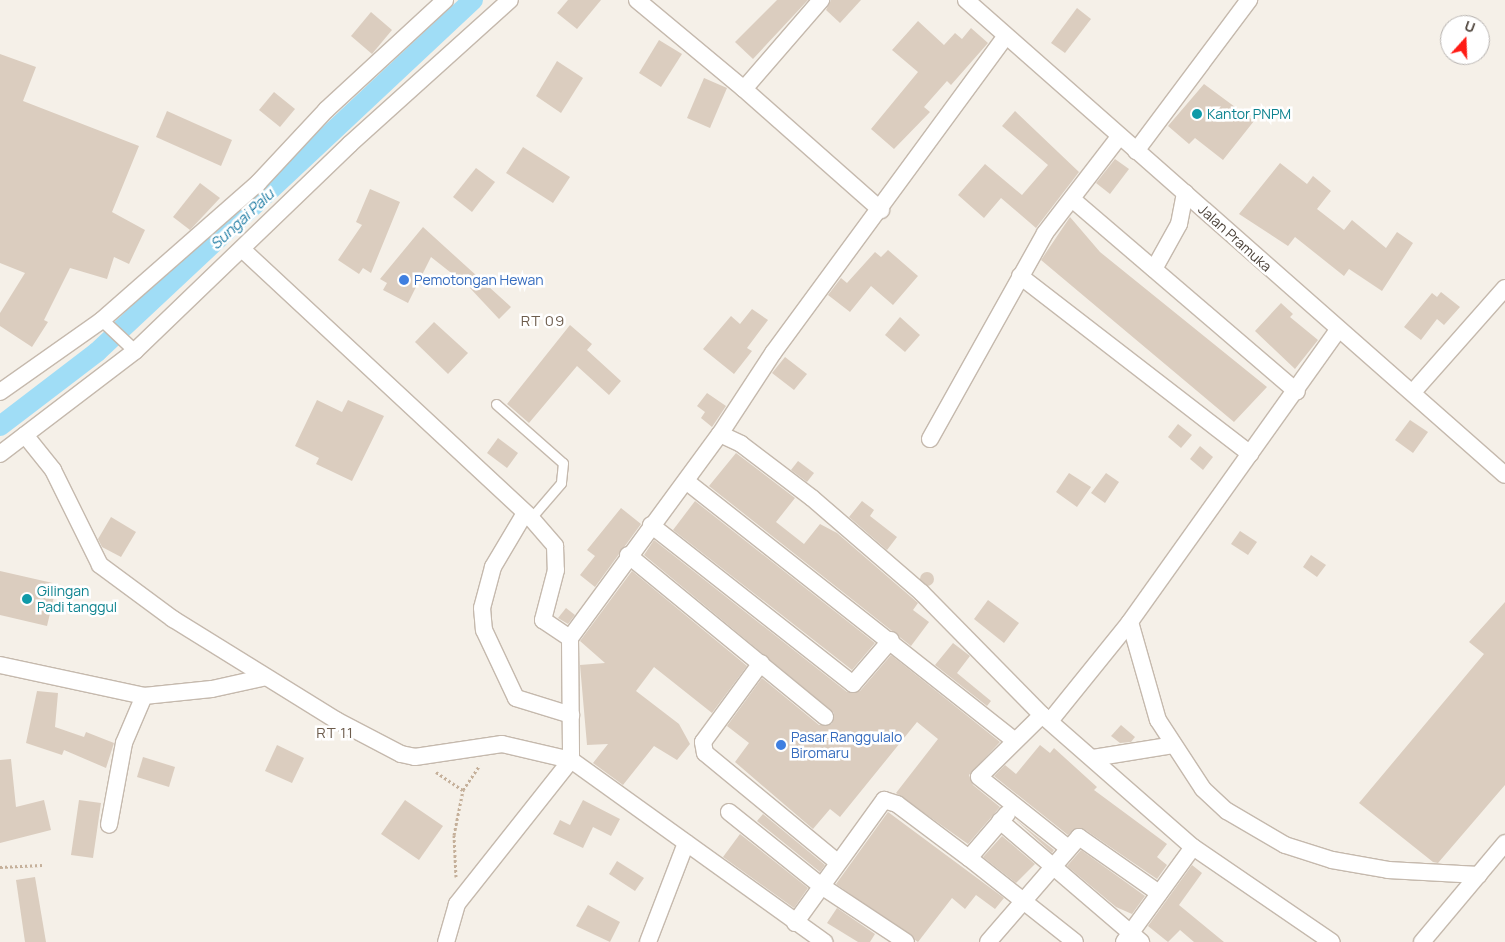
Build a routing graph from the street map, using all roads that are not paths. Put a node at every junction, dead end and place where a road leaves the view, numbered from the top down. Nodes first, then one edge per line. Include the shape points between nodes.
1 (445, 0) edge
2 (510, 0) edge
3 (637, 0) edge
4 (821, 0) edge
5 (966, 0) edge
6 (1249, 0) edge
7 (1006, 36) junction
8 (744, 89) junction
9 (1118, 137) junction
10 (1136, 151) junction
11 (1185, 194) junction
12 (1072, 199) junction
13 (881, 210) junction
14 (243, 250) junction
15 (1154, 269) junction
16 (1020, 276) junction
17 (1505, 288) edge
18 (102, 320) junction
19 (1338, 330) junction
20 (135, 351) junction
21 (0, 392) edge
22 (1297, 392) junction
23 (1413, 392) junction
24 (496, 404) dead end
25 (720, 434) junction
26 (25, 435) junction
27 (930, 439) dead end
28 (0, 454) edge
29 (1250, 454) junction
30 (1505, 474) edge
31 (686, 481) junction
32 (528, 516) junction
33 (651, 525) junction
34 (628, 556) junction
35 (1130, 622) junction
36 (570, 638) junction
37 (891, 640) junction
38 (761, 663) junction
39 (0, 665) edge
40 (266, 677) junction
41 (144, 696) junction
42 (571, 715) junction
43 (824, 717) dead end
44 (1046, 718) junction
45 (1013, 739) junction
46 (1173, 745) junction
47 (1094, 758) junction
48 (571, 760) junction
49 (1014, 805) junction
50 (729, 812) dead end
51 (1000, 822) junction
52 (109, 825) dead end
53 (686, 843) junction
54 (1505, 843) edge
55 (1192, 847) junction
56 (1068, 848) junction
57 (969, 858) junction
58 (836, 861) junction
59 (1052, 869) junction
60 (1479, 875) junction
61 (820, 885) junction
62 (1158, 893) junction
63 (1022, 900) junction
64 (795, 924) junction
65 (1131, 939) edge
66 (446, 942) edge
67 (648, 942) edge
68 (824, 942) edge
69 (906, 942) edge
70 (988, 942) edge
71 (1075, 942) edge
72 (1332, 942) edge
73 (1422, 942) edge

1 - 18 street via 326,110 258,183
2 - 14 street via 350,144
3 - 8 street
4 - 8 street
5 - 7 street, Jalan Pramuka
6 - 10 street
7 - 9 street, Jalan Pramuka
7 - 13 street
8 - 13 street
9 - 10 street, Jalan Pramuka
9 - 12 street
10 - 11 street, Jalan Pramuka
11 - 15 street via 1179,224
11 - 19 street, Jalan Pramuka
12 - 15 street
12 - 16 street via 1045,233
13 - 25 street via 773,353
14 - 20 street
14 - 32 street
15 - 22 street
16 - 27 street
16 - 29 street
17 - 23 street
18 - 20 street
18 - 21 street
19 - 22 street
19 - 23 street, Jalan Pramuka
20 - 26 street
22 - 29 street
23 - 30 street, Jalan Pramuka
24 - 32 lane via 563,463 561,483
25 - 31 street
25 - 44 street via 741,444 812,498 922,593
26 - 28 street
26 - 40 street via 53,470 100,565 173,619
29 - 35 street
31 - 33 street
31 - 37 street
32 - 36 street via 555,546 556,570 543,620
32 - 42 street via 493,567 482,608 484,630 516,698
33 - 34 street
33 - 37 street via 853,684
34 - 36 street
34 - 38 street
35 - 44 street
35 - 46 street via 1158,720
36 - 42 street
37 - 45 street
38 - 43 street
38 - 58 street via 703,742 705,753
39 - 41 street
40 - 41 street via 212,689
40 - 48 street via 344,724 414,757 502,744
41 - 52 street via 124,743
42 - 48 street
44 - 45 street
44 - 47 street
45 - 49 street via 979,777
46 - 47 street
46 - 60 street via 1203,789 1227,811 1285,845 1388,870
47 - 55 street
48 - 53 street
48 - 66 street via 457,904
49 - 51 street
49 - 56 street
50 - 61 street
51 - 57 street
51 - 59 street
53 - 64 street
53 - 67 street
54 - 60 street
55 - 62 street
55 - 72 street
56 - 59 street
56 - 62 street via 1077,838 1084,837
57 - 58 street via 897,804 884,800
57 - 63 street
58 - 61 street
59 - 63 street
59 - 65 street
60 - 73 street
61 - 64 street
61 - 69 street
62 - 65 street
63 - 70 street
63 - 71 street
64 - 68 street

